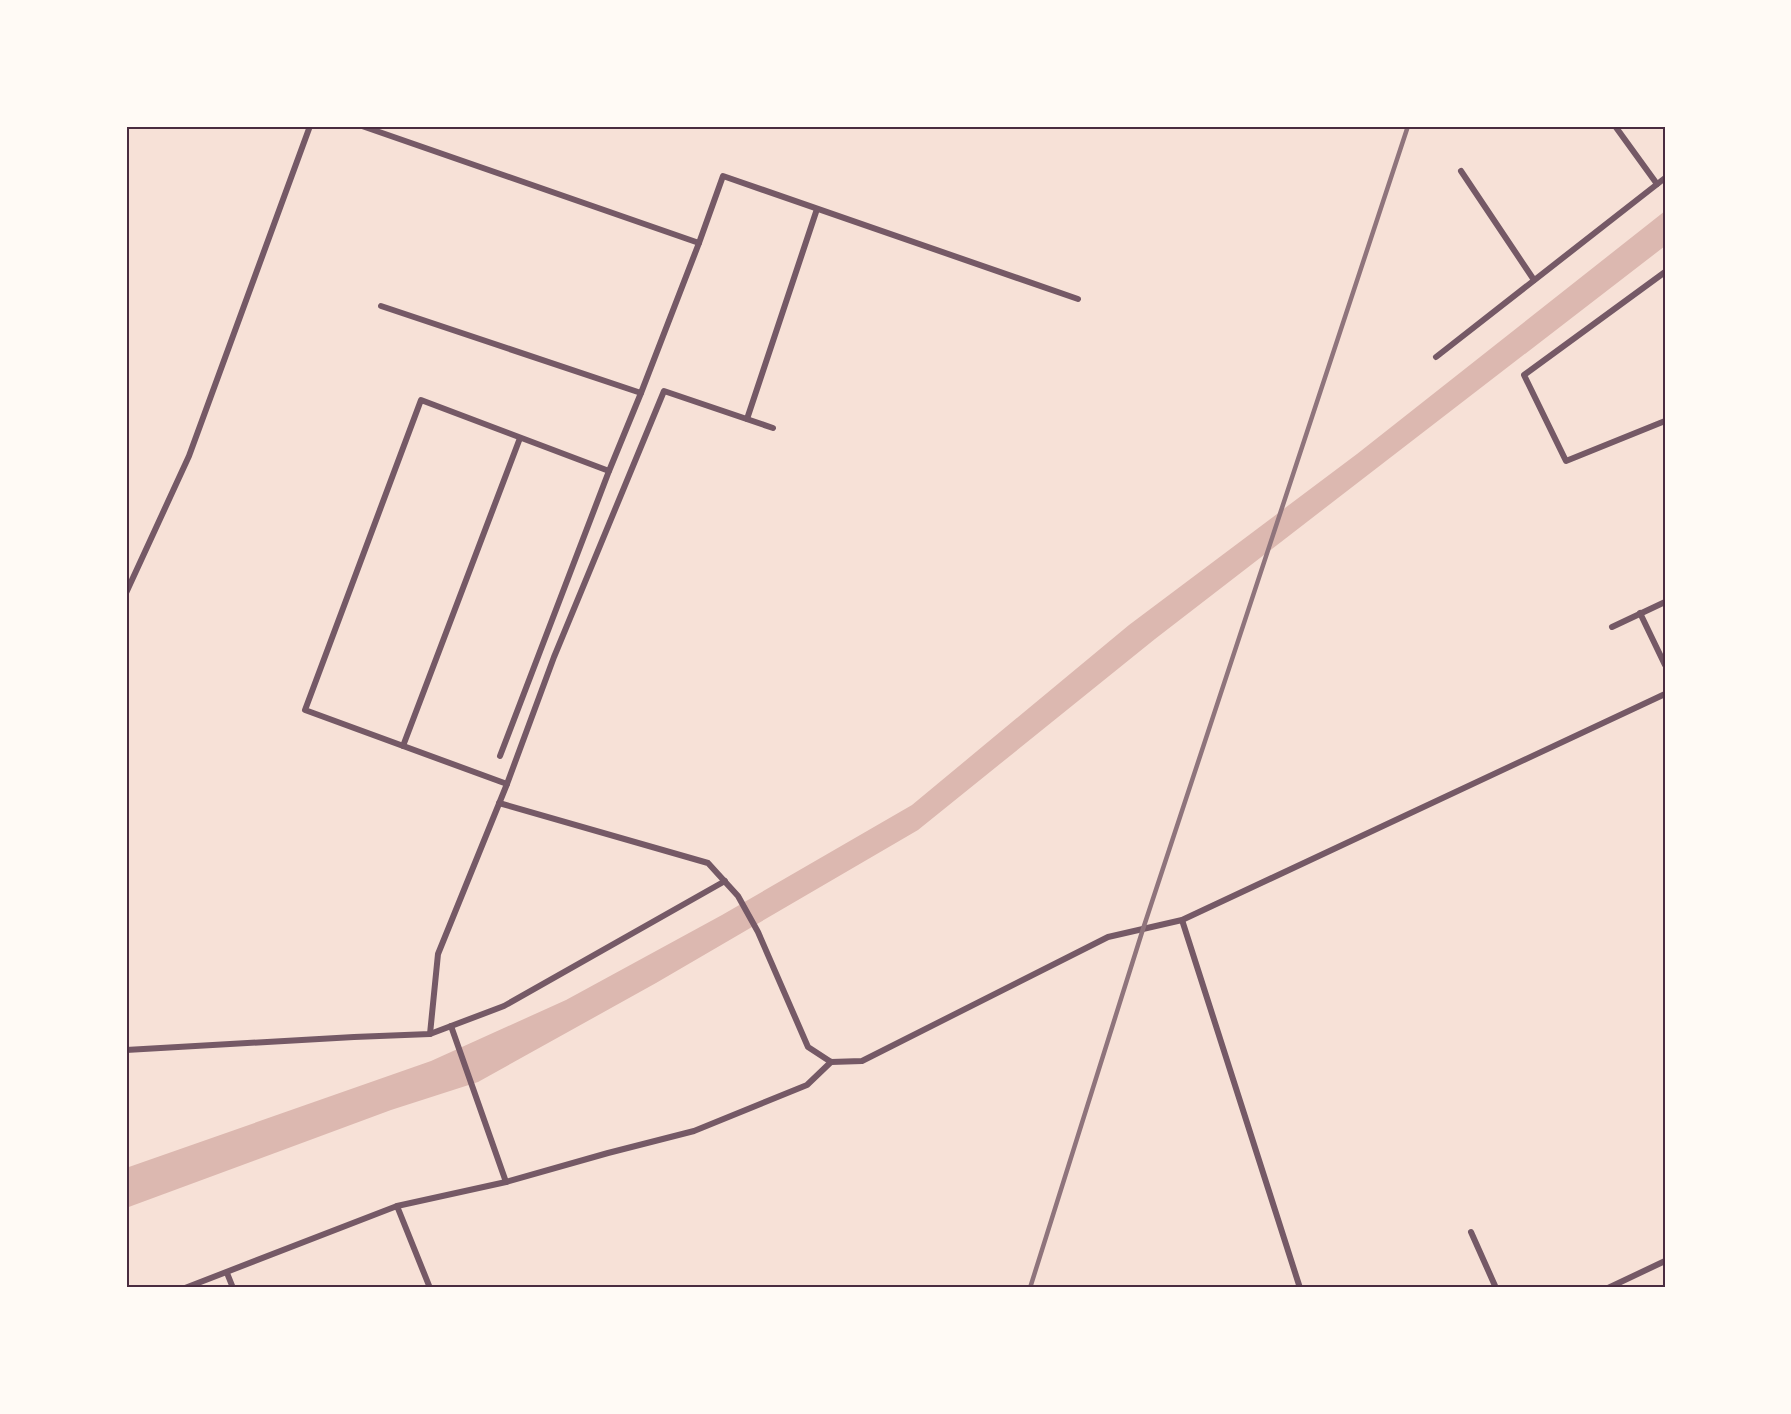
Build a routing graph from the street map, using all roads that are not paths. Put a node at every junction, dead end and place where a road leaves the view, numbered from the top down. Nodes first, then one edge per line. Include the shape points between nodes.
1 (310, 126) edge
2 (362, 126) edge
3 (1616, 126) edge
4 (1461, 171) dead end
5 (1665, 178) edge
6 (1657, 184) junction
7 (817, 209) junction
8 (699, 243) junction
9 (1665, 272) edge
10 (1534, 280) junction
11 (1078, 299) dead end
12 (381, 306) dead end
13 (1437, 357) dead end
14 (641, 393) junction
15 (747, 419) junction
16 (1665, 421) edge
17 (773, 428) dead end
18 (520, 438) junction
19 (609, 471) junction
20 (126, 593) edge
21 (1665, 602) edge
22 (1640, 613) junction
23 (1612, 627) dead end
24 (1665, 665) edge
25 (1665, 694) edge
26 (403, 746) junction
27 (500, 756) dead end
28 (507, 784) junction
29 (499, 803) junction
30 (725, 881) junction
31 (1182, 920) junction
32 (452, 1026) junction
33 (430, 1034) junction
34 (126, 1050) edge
35 (831, 1062) junction
36 (506, 1182) junction
37 (397, 1206) junction
38 (1471, 1232) dead end
39 (1665, 1261) edge
40 (227, 1273) junction
41 (185, 1288) edge
42 (233, 1288) edge
43 (430, 1288) edge
44 (1300, 1288) edge
45 (1496, 1288) edge
46 (1608, 1288) edge

1 - 20 street via 189,456
2 - 8 street
3 - 6 street
4 - 10 street
5 - 6 street
6 - 10 street
7 - 8 street via 723,176
7 - 11 street
7 - 15 street
8 - 14 street
9 - 16 street via 1524,375 1566,461
10 - 13 street
12 - 14 street
14 - 19 street
15 - 17 street
15 - 28 street via 664,392 554,657
18 - 19 street
18 - 26 street
18 - 26 street via 421,400 305,710
19 - 27 street
21 - 22 street
22 - 23 street
22 - 24 street
25 - 31 street
26 - 28 street
28 - 29 street
29 - 30 street via 708,863
29 - 33 street via 438,954
30 - 32 street via 504,1006
30 - 35 street via 758,932 808,1047
31 - 35 street via 1108,938 862,1061
31 - 44 street
32 - 33 street
32 - 36 street
33 - 34 street
35 - 36 street via 807,1085 694,1131
36 - 37 street
37 - 40 street
37 - 43 street
38 - 45 street
39 - 46 street
40 - 41 street
40 - 42 street

